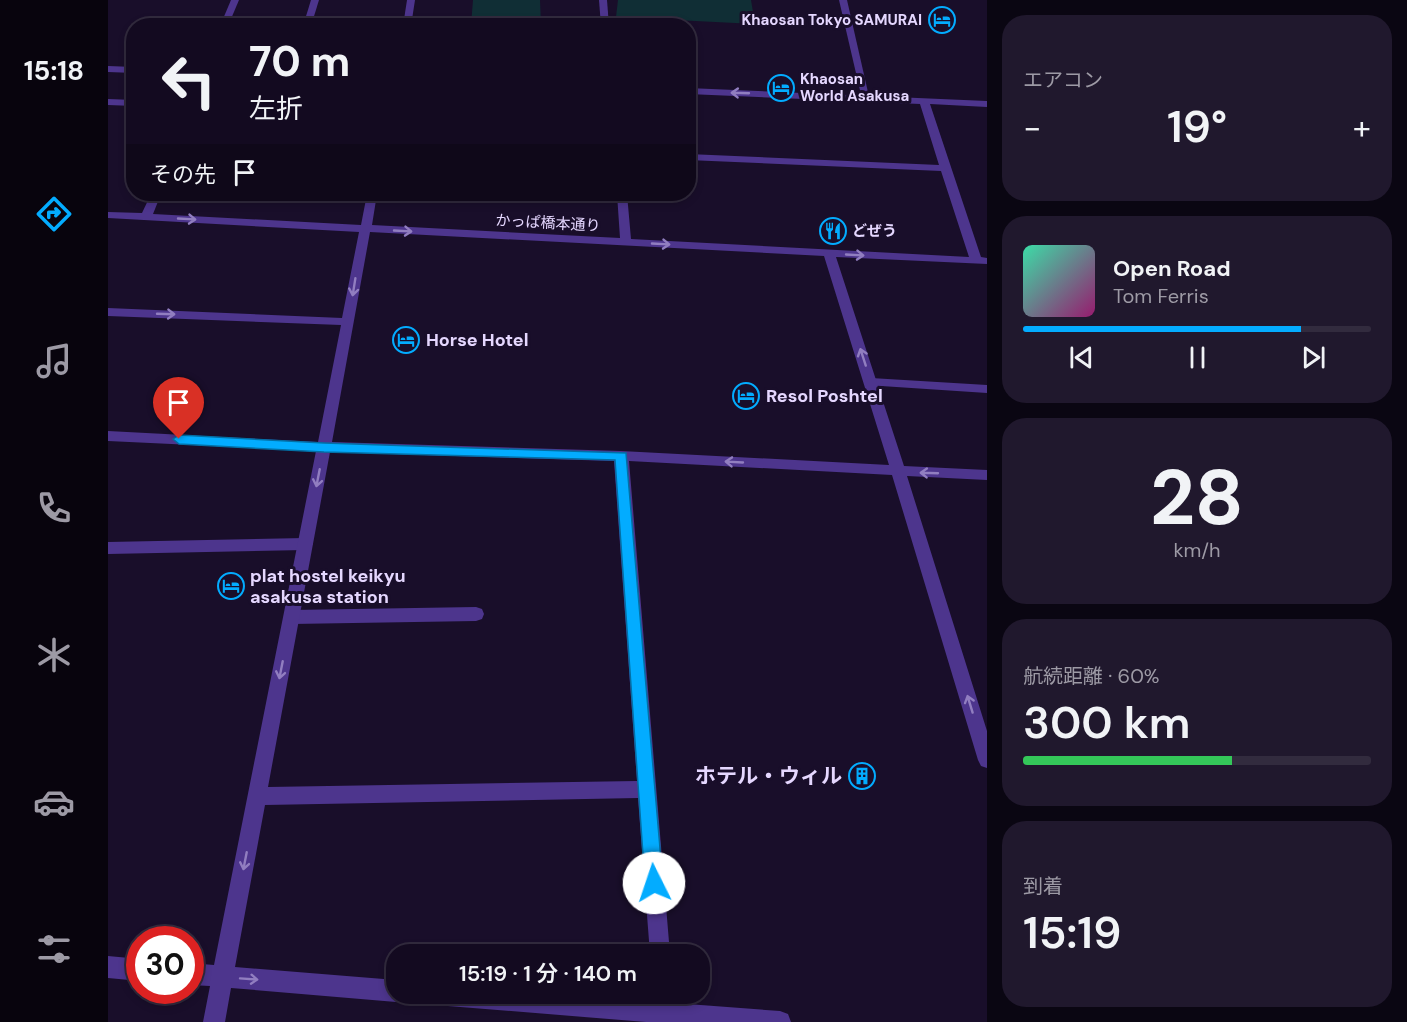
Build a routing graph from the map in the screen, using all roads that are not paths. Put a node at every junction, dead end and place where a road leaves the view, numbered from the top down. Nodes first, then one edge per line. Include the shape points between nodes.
1 (235, 0) edge
2 (315, 0) edge
3 (411, 0) edge
4 (603, 0) edge
5 (843, 0) edge
6 (227, 18) edge
7 (309, 18) edge
8 (408, 18) edge
9 (604, 18) edge
10 (108, 69) edge
11 (126, 70) edge
12 (696, 91) edge
13 (867, 99) junction
14 (108, 102) edge
15 (924, 102) junction
16 (126, 103) edge
17 (987, 104) edge
18 (696, 157) edge
19 (945, 168) junction
20 (153, 201) edge
21 (370, 201) edge
22 (623, 201) edge
23 (108, 215) edge
24 (146, 217) junction
25 (364, 229) junction
26 (626, 242) junction
27 (829, 254) junction
28 (981, 261) edge
29 (108, 312) edge
30 (348, 322) junction
31 (871, 382) junction
32 (987, 388) edge
33 (108, 436) edge
34 (324, 447) junction
35 (621, 456) junction
36 (899, 471) junction
37 (987, 475) edge
38 (305, 544) junction
39 (108, 548) edge
40 (476, 614) dead end
41 (292, 617) junction
42 (987, 760) edge
43 (647, 789) junction
44 (258, 796) junction
45 (659, 944) edge
46 (108, 967) edge
47 (126, 969) edge
48 (204, 975) edge
49 (223, 977) junction
50 (386, 990) edge
51 (589, 1004) edge
52 (664, 1009) edge
53 (214, 1022) edge
54 (780, 1022) edge

1 - 6 street
2 - 7 street
3 - 8 street
4 - 9 street
5 - 13 street
10 - 11 street
13 -> 12 street
13 - 15 street
14 - 16 street
15 - 17 street
15 - 19 street
18 - 19 street
19 - 28 street
20 - 24 street
21 - 25 street
22 - 26 street
23 - 24 street, かっぱ橋本通り
24 -> 25 street, かっぱ橋本通り
25 -> 26 street, かっぱ橋本通り
25 -> 30 street
26 -> 27 street, かっぱ橋本通り
27 -> 28 street, かっぱ橋本通り
31 -> 27 street
29 -> 30 street
30 - 34 street
31 - 32 street
31 - 36 street
33 - 34 street
34 - 35 street
34 -> 38 street
36 -> 35 street
35 - 43 street
37 -> 36 street
42 -> 36 street
38 - 39 street
38 - 41 street
40 - 41 street
41 -> 44 street
43 - 44 street
43 - 45 street
44 -> 49 street
46 - 47 street
48 - 49 street
49 -> 50 street
49 - 53 street
51 - 52 street
52 - 54 street

